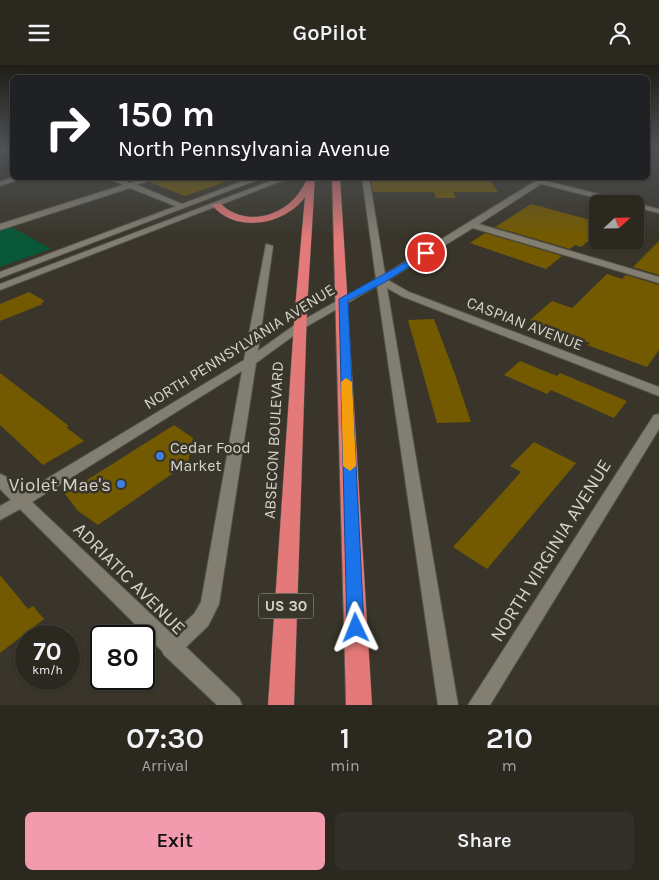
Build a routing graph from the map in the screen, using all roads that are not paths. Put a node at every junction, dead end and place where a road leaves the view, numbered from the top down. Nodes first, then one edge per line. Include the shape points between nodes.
1 (13, 180) edge
2 (116, 180) edge
3 (146, 180) edge
4 (254, 180) edge
5 (281, 180) edge
6 (309, 180) edge
7 (310, 180) edge
8 (336, 180) edge
9 (366, 180) edge
10 (544, 180) edge
11 (0, 184) edge
12 (129, 186) junction
13 (598, 195) edge
14 (217, 205) junction
15 (183, 206) junction
16 (644, 207) edge
17 (659, 211) edge
18 (473, 225) junction
19 (0, 227) edge
20 (269, 246) dead end
21 (0, 275) edge
22 (381, 280) junction
23 (659, 280) edge
24 (0, 287) edge
25 (343, 299) junction
26 (300, 326) junction
27 (249, 362) junction
28 (659, 392) edge
29 (659, 418) edge
30 (0, 480) edge
31 (22, 501) junction
32 (0, 514) edge
33 (171, 648) junction
34 (232, 705) edge
35 (281, 705) edge
36 (359, 705) edge
37 (448, 705) edge
38 (478, 705) edge

1 - 11 street
2 - 12 street
3 - 12 street
4 - 15 street
5 - 14 street
6 - 14 highway via 293,206 269,217 232,218 221,212
7 - 26 highway, ABSECON BOULEVARD / US 30
8 - 25 highway
9 - 22 street
10 - 13 street
10 - 18 street, NORTH PENNSYLVANIA AVENUE
12 - 15 street
12 - 19 street
14 - 24 street
15 - 21 street
16 - 17 street
18 - 22 street, NORTH PENNSYLVANIA AVENUE
18 - 23 street
20 - 27 street, ABSECON BOULEVARD
22 - 25 street, NORTH PENNSYLVANIA AVENUE
22 - 28 street, CASPIAN AVENUE via 405,294
22 - 37 street
25 - 26 street, NORTH PENNSYLVANIA AVENUE
25 - 36 highway
26 - 27 street, NORTH PENNSYLVANIA AVENUE
26 - 35 highway, ABSECON BOULEVARD / US 30
27 - 31 street, NORTH PENNSYLVANIA AVENUE
27 - 33 street, ABSECON BOULEVARD via 210,604 201,620
29 - 38 street, NORTH VIRGINIA AVENUE
30 - 31 street, ADRIATIC AVENUE
31 - 32 street, NORTH PENNSYLVANIA AVENUE
31 - 33 street, ADRIATIC AVENUE
33 - 34 street, ADRIATIC AVENUE

